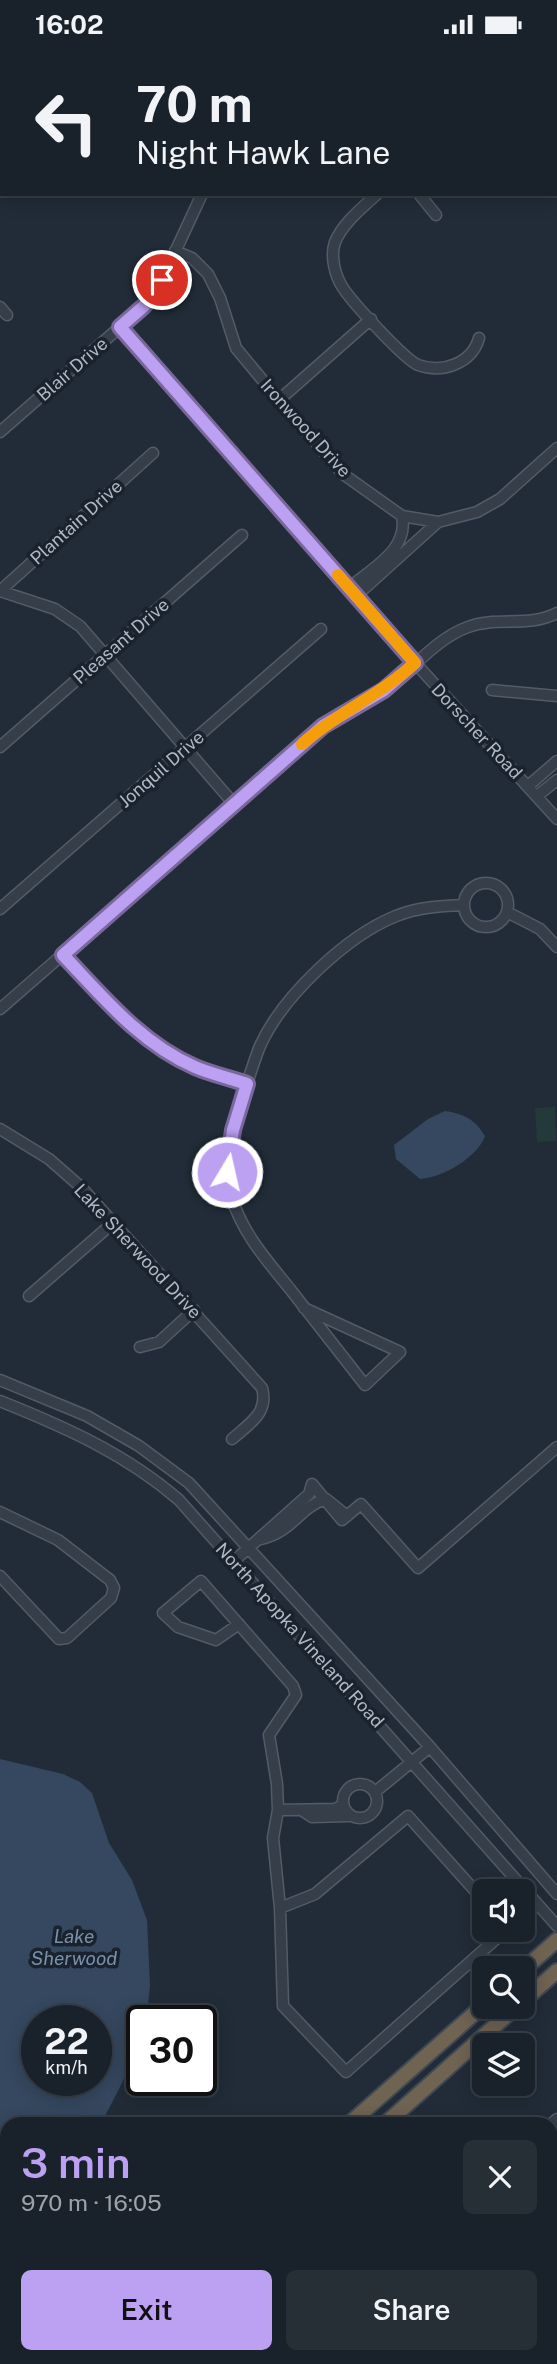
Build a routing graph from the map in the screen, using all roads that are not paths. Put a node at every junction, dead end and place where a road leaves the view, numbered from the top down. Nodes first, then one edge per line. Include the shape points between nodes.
1 (201, 196) edge
2 (375, 196) edge
3 (421, 196) edge
4 (436, 215) dead end
5 (175, 251) junction
6 (371, 319) junction
7 (120, 327) junction
8 (479, 338) dead end
9 (279, 400) junction
10 (0, 432) edge
11 (557, 448) edge
12 (153, 453) dead end
13 (402, 516) junction
14 (438, 522) junction
15 (242, 535) dead end
16 (0, 591) edge
17 (352, 592) junction
18 (557, 613) edge
19 (321, 629) dead end
20 (105, 656) junction
21 (415, 663) junction
22 (492, 690) dead end
23 (557, 696) edge
24 (0, 747) edge
25 (186, 747) junction
26 (557, 761) edge
27 (557, 780) edge
28 (528, 786) junction
29 (537, 796) junction
30 (234, 804) junction
31 (557, 819) edge
32 (464, 905) junction
33 (0, 909) edge
34 (507, 912) junction
35 (557, 947) edge
36 (63, 955) junction
37 (0, 1009) edge
38 (247, 1084) junction
39 (0, 1129) edge
40 (114, 1221) junction
41 (29, 1296) dead end
42 (304, 1308) junction
43 (194, 1310) junction
44 (140, 1347) dead end
45 (0, 1380) edge
46 (0, 1401) edge
47 (232, 1439) dead end
48 (557, 1447) edge
49 (326, 1499) junction
50 (0, 1512) edge
51 (261, 1539) junction
52 (249, 1548) junction
53 (235, 1560) junction
54 (0, 1576) edge
55 (239, 1624) junction
56 (430, 1747) junction
57 (413, 1762) junction
58 (375, 1792) junction
59 (343, 1805) junction
60 (278, 1810) junction
61 (302, 1811) junction
62 (350, 1816) junction
63 (472, 1887) edge
64 (557, 1894) edge
65 (280, 1908) junction
66 (557, 1926) edge
67 (557, 1940) edge
68 (492, 1942) edge
69 (535, 1959) edge
70 (557, 1971) edge
71 (535, 1990) edge
72 (472, 2015) edge
73 (503, 2019) edge
74 (357, 2117) edge
75 (393, 2117) edge

1 - 5 street, Blair Drive
2 - 6 street via 334,244 333,265 343,288
3 - 4 street
5 - 7 street, Blair Drive via 144,306
5 - 9 street, Ironwood Drive via 192,258 208,274 236,348
6 - 8 street via 418,365 457,364 475,352
6 - 9 street
7 - 10 street, Blair Drive
7 - 17 street, Dorscher Road
9 - 13 street, Ironwood Drive via 343,474
11 - 14 street, Ironwood Drive via 500,499 477,512
12 - 16 street, Plantain Drive
13 - 14 street, Ironwood Drive
13 - 17 street via 405,531 399,546
14 - 17 street
15 - 20 street, Pleasant Drive
16 - 20 street via 55,609 80,626
17 - 21 street, Dorscher Road
18 - 21 street via 527,622 469,627
19 - 25 street, Jonquil Drive
20 - 24 street, Pleasant Drive
20 - 25 street
21 - 28 street, Dorscher Road
21 - 30 street via 384,690 323,726
22 - 23 street
25 - 30 street
25 - 33 street, Jonquil Drive
26 - 28 street
27 - 29 street
28 - 29 street, Dorscher Road
29 - 31 street, Dorscher Road
30 - 36 street
32 - 34 street via 470,919 481,926 496,924
32 - 34 street via 474,887 488,883 503,891
32 - 38 street via 395,916 348,945 282,1009 261,1045
34 - 35 street via 541,929
36 - 37 street
36 - 38 street via 125,1019 164,1050 195,1067
38 - 42 street via 233,1130 229,1192 240,1225
39 - 40 street, Lake Sherwood Drive via 49,1159
40 - 41 street
40 - 43 street, Lake Sherwood Drive
42 - 42 street via 365,1385 400,1352 376,1341
43 - 44 street via 159,1342
43 - 47 street, Lake Sherwood Drive via 262,1388 265,1398 262,1411
45 - 52 street, North Apopka Vineland Road via 87,1416 139,1446 189,1483
46 - 53 street, North Apopka Vineland Road via 64,1427 148,1473
48 - 49 street via 418,1568 360,1504 344,1518 335,1503
49 - 51 street via 284,1531
49 - 51 street via 312,1484 309,1495
50 - 54 street via 58,1540 114,1588 111,1598 67,1638 59,1639
51 - 52 street
52 - 53 street
52 - 56 street, North Apopka Vineland Road
53 - 57 street, North Apopka Vineland Road
55 - 55 street via 216,1640 178,1627 163,1613 201,1581
55 - 60 street via 296,1695 269,1735
56 - 57 street
56 - 64 street, North Apopka Vineland Road
57 - 58 street
57 - 66 street, North Apopka Vineland Road
58 - 59 street via 366,1784 354,1785 345,1793
58 - 62 street via 378,1803 373,1814 362,1819
59 - 61 street
59 - 62 street
60 - 61 street
60 - 65 street via 273,1838
61 - 62 street via 312,1817
63 - 65 street via 408,1816 315,1894
65 - 68 street via 283,2006 346,2072
67 - 69 highway
70 - 71 highway
72 - 74 highway
73 - 75 highway

